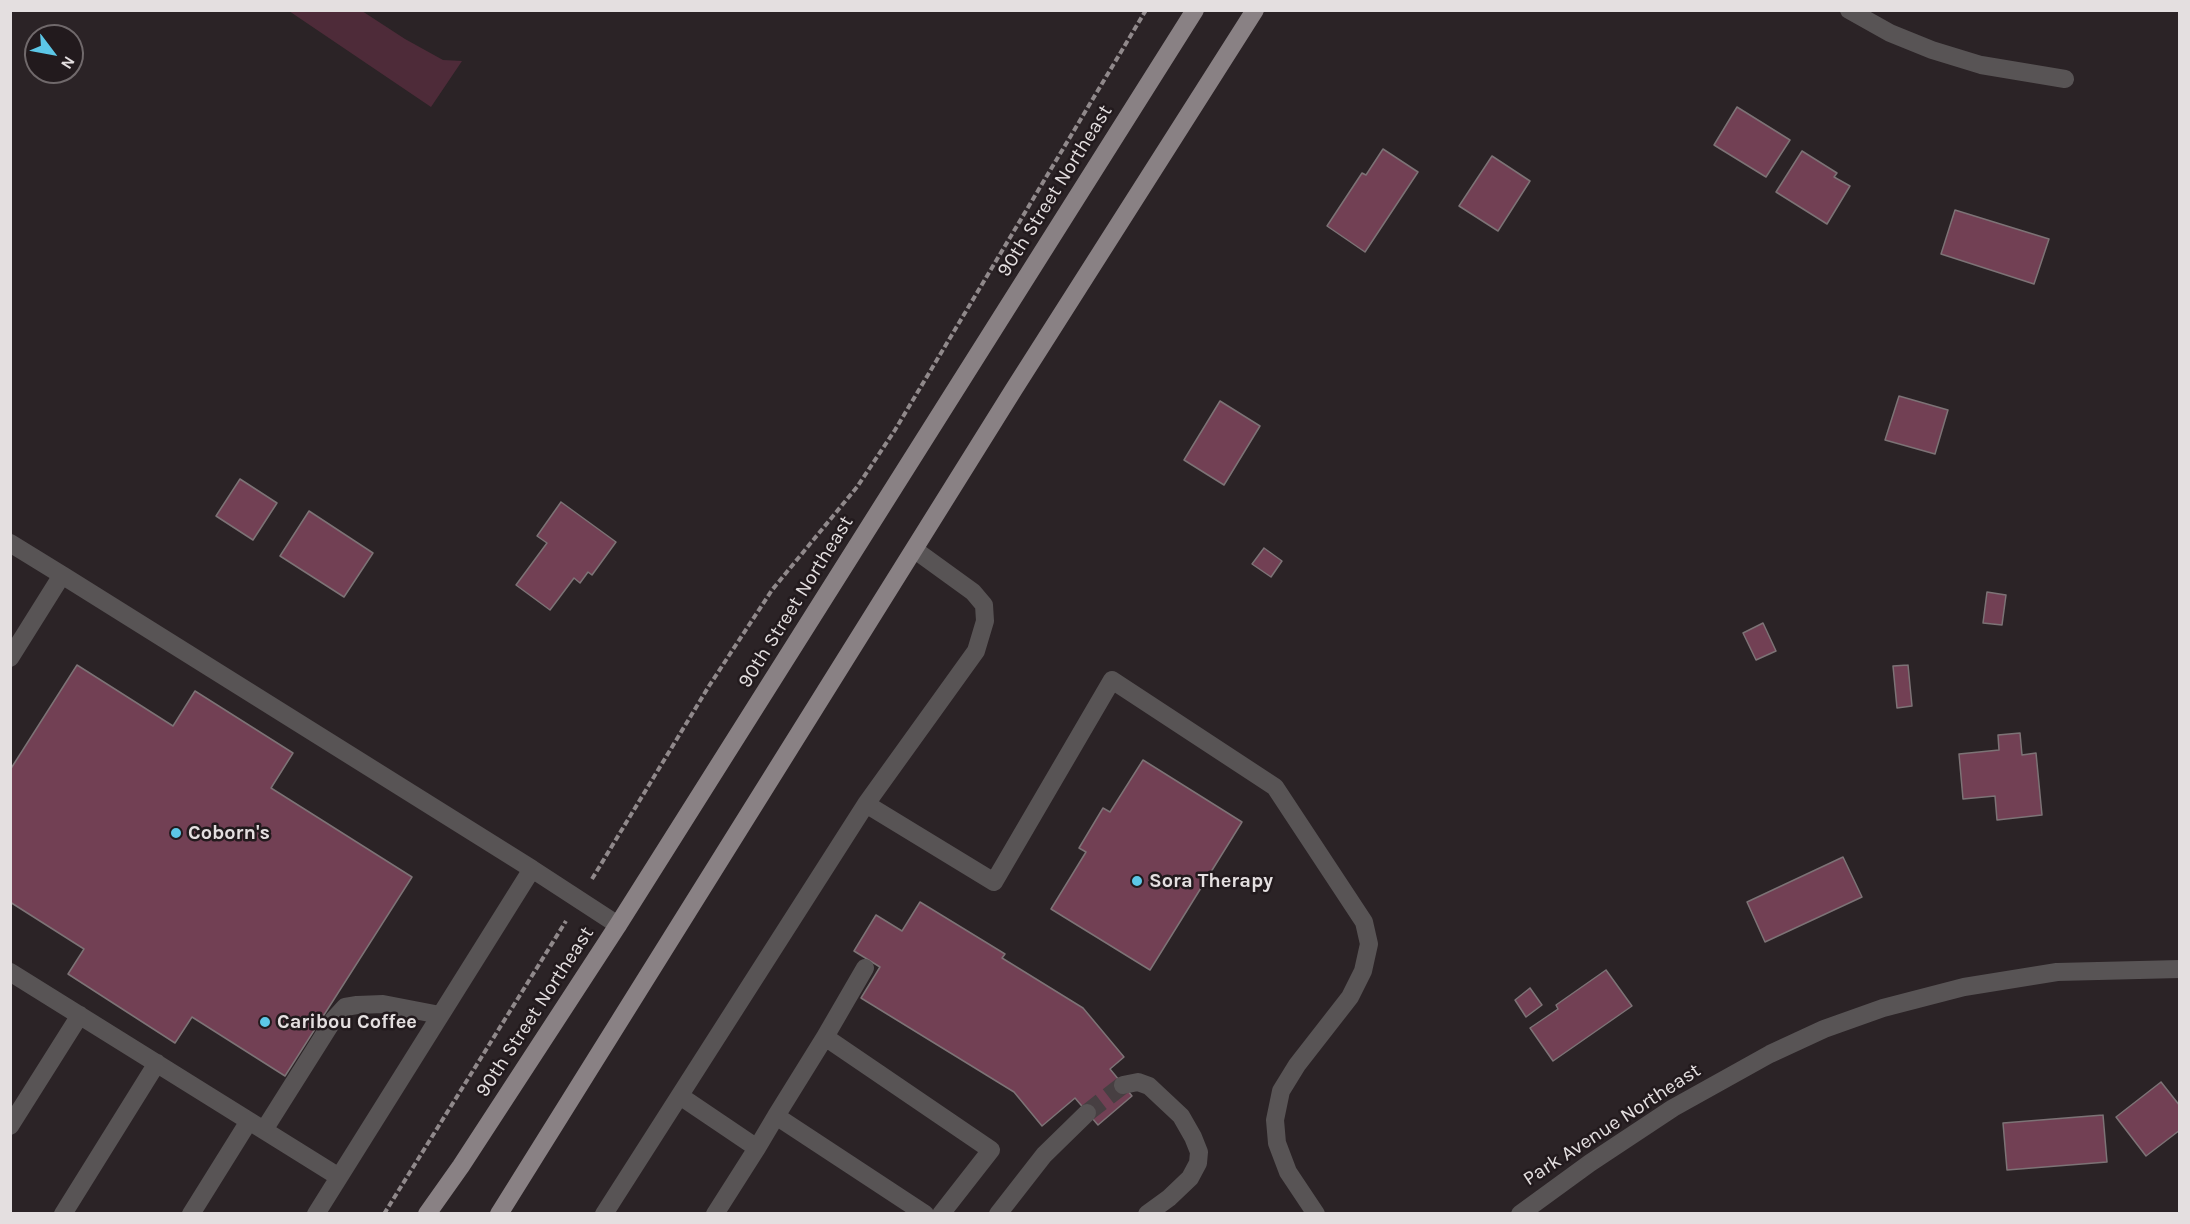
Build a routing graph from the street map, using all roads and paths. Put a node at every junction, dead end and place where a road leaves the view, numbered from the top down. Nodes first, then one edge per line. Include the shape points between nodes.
1 (1146, 10) edge
2 (1195, 10) edge
3 (1254, 10) edge
4 (1849, 10) edge
5 (2065, 80) dead end
6 (10, 543) edge
7 (915, 550) junction
8 (62, 575) junction
9 (10, 658) edge
10 (866, 804) junction
11 (604, 860) dead end
12 (532, 869) junction
13 (565, 922) dead end
14 (618, 925) junction
15 (866, 968) dead end
16 (2180, 969) edge
17 (10, 972) edge
18 (80, 1015) junction
19 (440, 1015) junction
20 (825, 1037) junction
21 (156, 1063) junction
22 (1123, 1085) tunnel mouth
23 (680, 1096) junction
24 (1087, 1113) tunnel mouth
25 (776, 1116) junction
26 (10, 1126) edge
27 (256, 1126) junction
28 (757, 1148) junction
29 (339, 1177) junction
30 (63, 1214) edge
31 (191, 1214) edge
32 (316, 1214) edge
33 (384, 1214) edge
34 (427, 1214) edge
35 (499, 1214) edge
36 (604, 1214) edge
37 (715, 1214) edge
38 (925, 1214) edge
39 (941, 1214) edge
40 (998, 1214) edge
41 (1148, 1214) edge
42 (1316, 1214) edge
43 (1520, 1214) edge

1 - 11 path via 895,430 857,487 772,590
2 - 14 main road, 90th Street Northeast
3 - 7 main road
4 - 5 street via 1932,50 1982,65
6 - 8 street
7 - 10 street via 973,592 984,605 985,621 976,651
7 - 35 main road
8 - 9 street
8 - 12 street
10 - 23 street
10 - 42 street via 994,882 1112,680 1275,787 1364,922 1369,944 1363,971 1350,997 1281,1090 1275,1120 1277,1143 1287,1172
12 - 14 street
12 - 19 street
13 - 33 path
14 - 34 main road, 90th Street Northeast
15 - 20 street
16 - 43 street, Park Avenue Northeast via 2057,972 1964,987 1883,1008 1824,1029 1673,1108
17 - 18 street
18 - 21 street
18 - 26 street
19 - 27 street via 383,1004 345,1008
19 - 29 street
20 - 25 street
20 - 39 street via 991,1150
21 - 27 street
21 - 30 street
22 - 41 street via 1138,1082 1149,1086 1181,1116 1199,1152 1190,1178
23 - 28 street
23 - 36 street
24 - 40 street via 1044,1155
25 - 28 street
25 - 38 street
27 - 29 street
27 - 31 street
28 - 37 street
29 - 32 street

